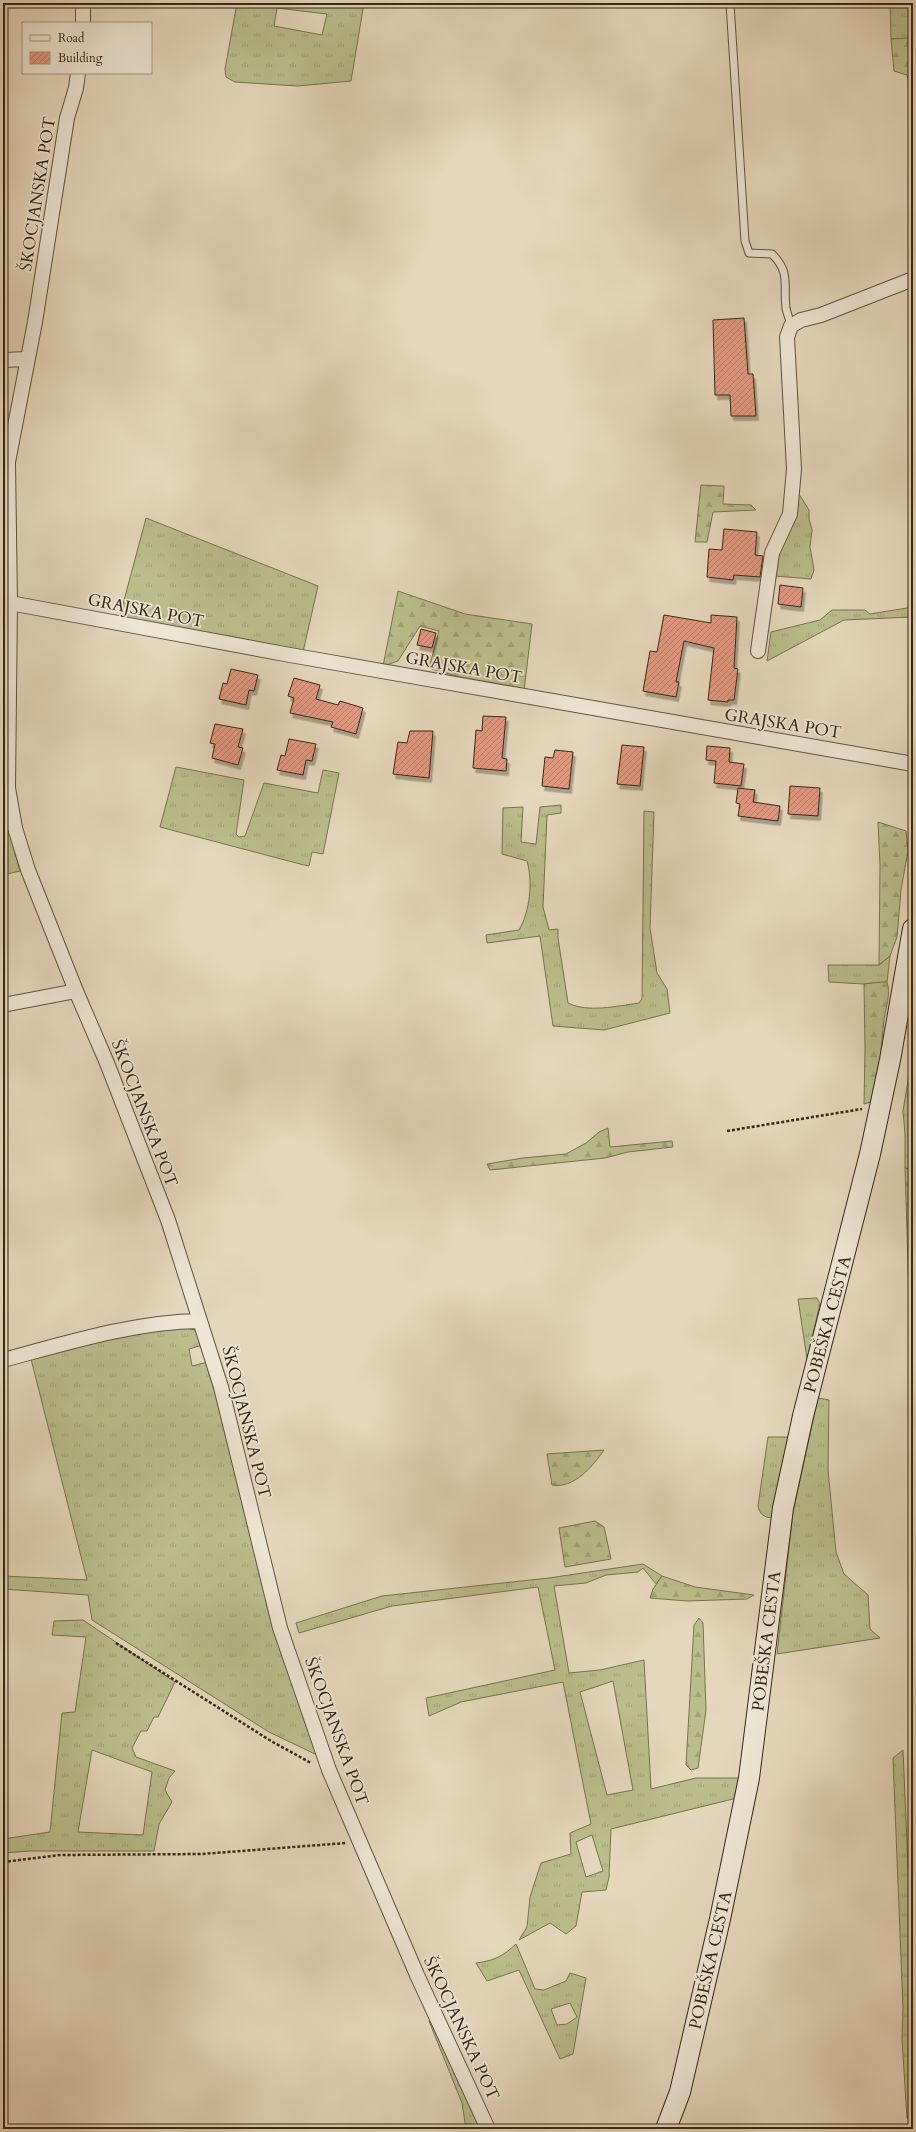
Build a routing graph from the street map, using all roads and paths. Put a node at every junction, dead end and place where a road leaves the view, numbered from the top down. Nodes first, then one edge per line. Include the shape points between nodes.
1 (83, 3) edge
2 (730, 3) edge
3 (83, 22) edge
4 (78, 74) edge
5 (913, 279) edge
6 (791, 326) junction
7 (27, 359) junction
8 (3, 360) edge
9 (10, 603) junction
10 (758, 651) dead end
11 (913, 764) edge
12 (913, 930) edge
13 (76, 991) junction
14 (3, 1005) edge
15 (880, 1107) junction
16 (726, 1131) dead end
17 (200, 1321) junction
18 (3, 1360) edge
19 (116, 1643) dead end
20 (329, 1770) junction
21 (359, 1842) junction
22 (3, 1862) edge
23 (488, 2129) edge
24 (666, 2129) edge

1 - 3 street
2 - 6 lane via 745,241 749,253 772,254 781,263 785,275 786,308
4 - 7 street, ŠKOCJANSKA POT via 67,118
5 - 6 street via 821,315 801,320
6 - 10 street via 787,337 794,469 790,514 772,553
7 - 8 street
7 - 9 street, ŠKOCJANSKA POT via 8,462
9 - 11 street, GRAJSKA POT via 298,657
9 - 13 street, ŠKOCJANSKA POT via 8,788 15,828 28,870
12 - 15 street, POBEŠKA CESTA
13 - 14 street
13 - 17 street, ŠKOCJANSKA POT via 168,1220
15 - 16 path
15 - 24 street, POBEŠKA CESTA via 803,1416 783,1508 749,1778 680,2092
17 - 18 street via 177,1321 112,1331
17 - 20 street, ŠKOCJANSKA POT via 221,1387 280,1628
19 - 20 path via 271,1741 310,1763
20 - 21 street, ŠKOCJANSKA POT
21 - 22 path via 202,1854 60,1855
21 - 23 street, ŠKOCJANSKA POT

